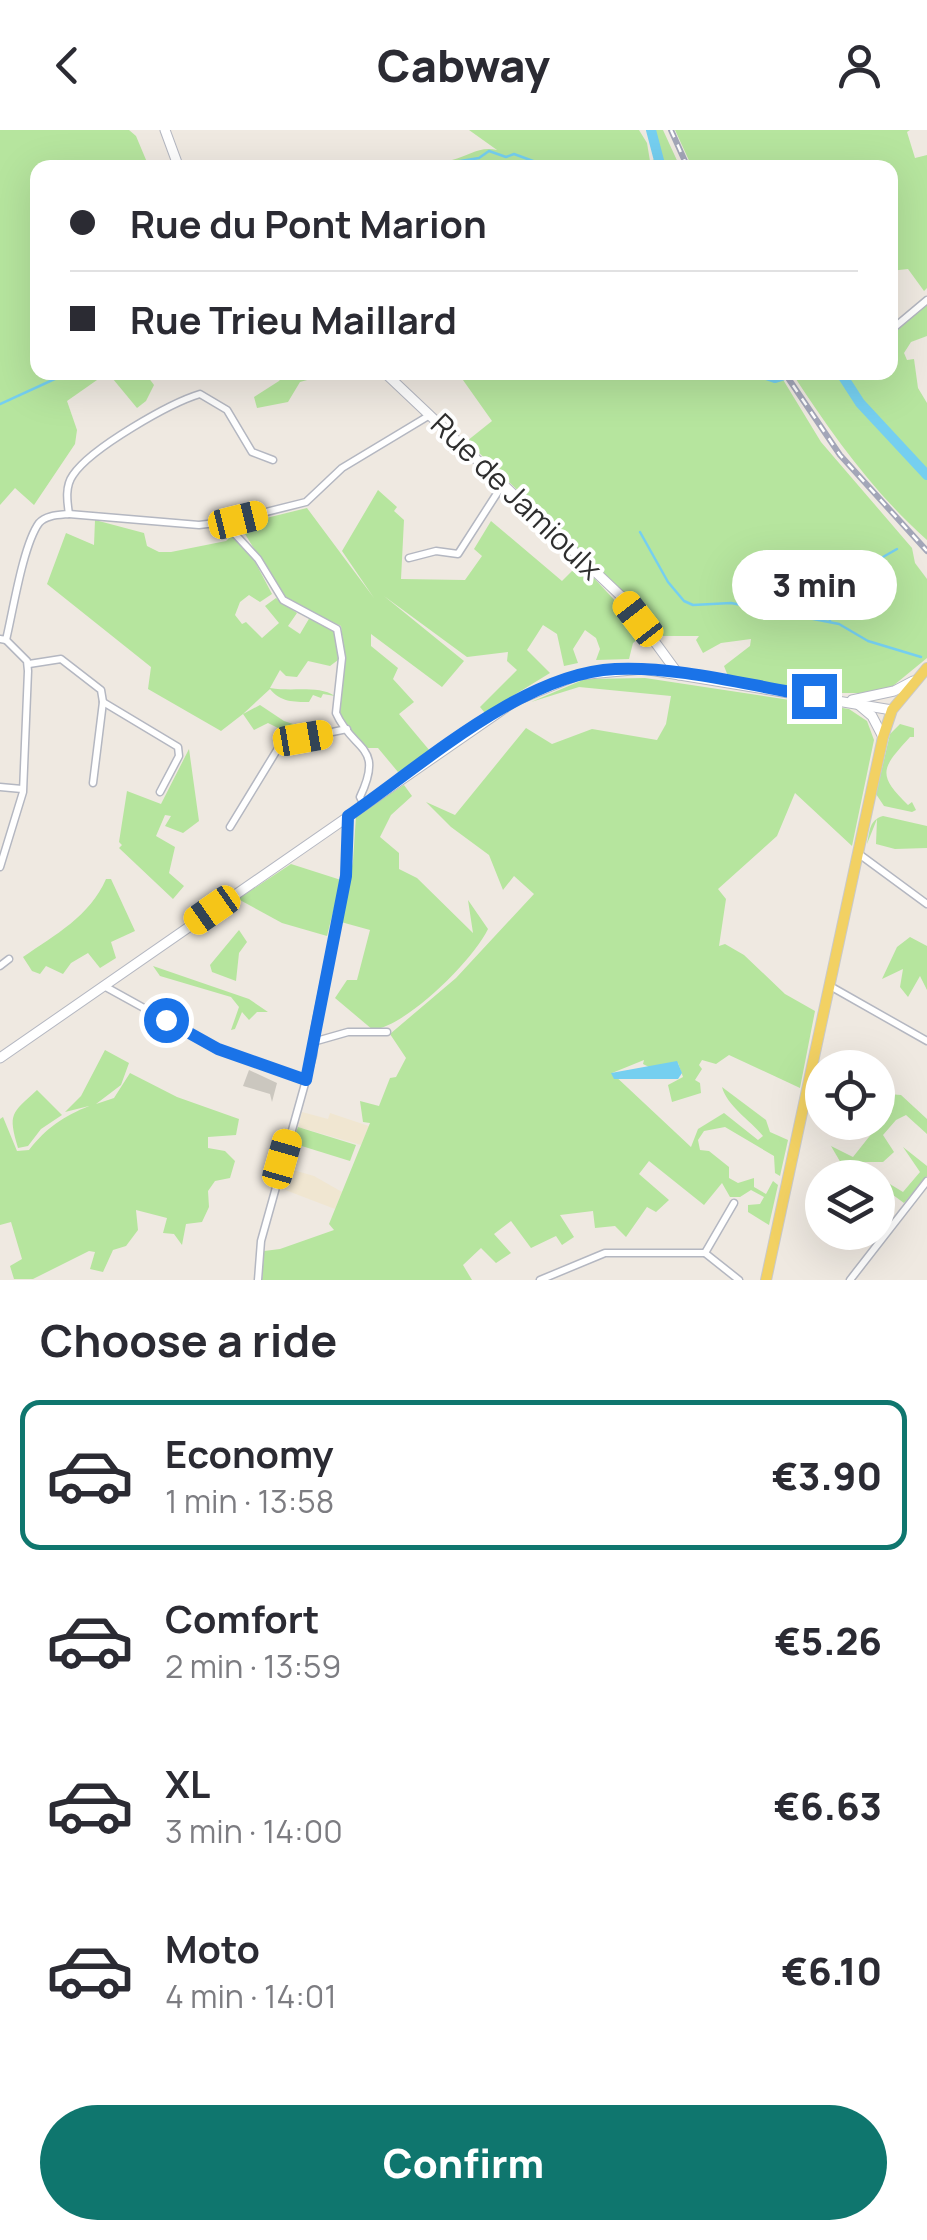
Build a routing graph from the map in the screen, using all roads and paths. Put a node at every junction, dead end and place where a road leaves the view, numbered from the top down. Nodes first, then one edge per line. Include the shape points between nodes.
1 (165, 130) edge
2 (176, 160) edge
3 (927, 300) edge
4 (898, 324) edge
5 (392, 380) edge
6 (430, 416) junction
7 (274, 460) dead end
8 (504, 484) junction
9 (69, 514) junction
10 (224, 522) junction
11 (409, 558) dead end
12 (3, 639) edge
13 (28, 664) junction
14 (927, 668) edge
15 (679, 675) junction
16 (916, 680) junction
17 (103, 702) junction
18 (852, 703) junction
19 (892, 710) junction
20 (347, 729) junction
21 (883, 737) junction
22 (92, 783) dead end
23 (0, 787) edge
24 (22, 789) junction
25 (160, 792) dead end
26 (364, 805) junction
27 (348, 816) junction
28 (230, 827) dead end
29 (858, 853) junction
30 (0, 866) edge
31 (927, 904) edge
32 (9, 959) dead end
33 (0, 966) edge
34 (104, 986) junction
35 (830, 986) junction
36 (386, 1032) dead end
37 (927, 1041) edge
38 (312, 1042) junction
39 (0, 1058) edge
40 (306, 1080) junction
41 (927, 1182) edge
42 (734, 1203) dead end
43 (704, 1253) junction
44 (258, 1280) edge
45 (540, 1280) edge
46 (739, 1280) edge
47 (766, 1280) edge
48 (850, 1280) edge

1 - 2 main road
3 - 4 street
5 - 6 main road, Rue de Jamioulx
6 - 8 main road, Rue de Jamioulx
6 - 10 street via 342,468 306,502
7 - 9 street via 252,452 227,410 198,394 78,469 68,483
8 - 11 street via 458,554
8 - 15 main road, Rue de Jamioulx via 622,597
9 - 10 street
9 - 12 street via 39,524
10 - 20 street via 258,559 282,600 338,631 336,713
12 - 13 street
13 - 17 street via 70,662 96,684
13 - 24 street
14 - 16 main road
15 - 18 main road
15 - 26 main road via 596,671 537,689
16 - 18 main road
16 - 19 main road
17 - 22 street
17 - 25 street via 178,747
18 - 19 main road
18 - 21 main road via 872,716
19 - 21 main road
20 - 26 street via 369,756
20 - 28 street via 277,750
21 - 29 main road
23 - 24 street
24 - 30 street
26 - 27 main road
27 - 34 main road
27 - 38 street via 346,876
29 - 31 street
29 - 35 main road
32 - 33 street
34 - 39 main road
34 - 40 street via 218,1049
35 - 37 street
35 - 47 main road
36 - 38 street via 348,1032
38 - 40 street
40 - 44 street via 261,1242
41 - 48 street
42 - 43 street
43 - 45 street via 605,1253
43 - 46 street

